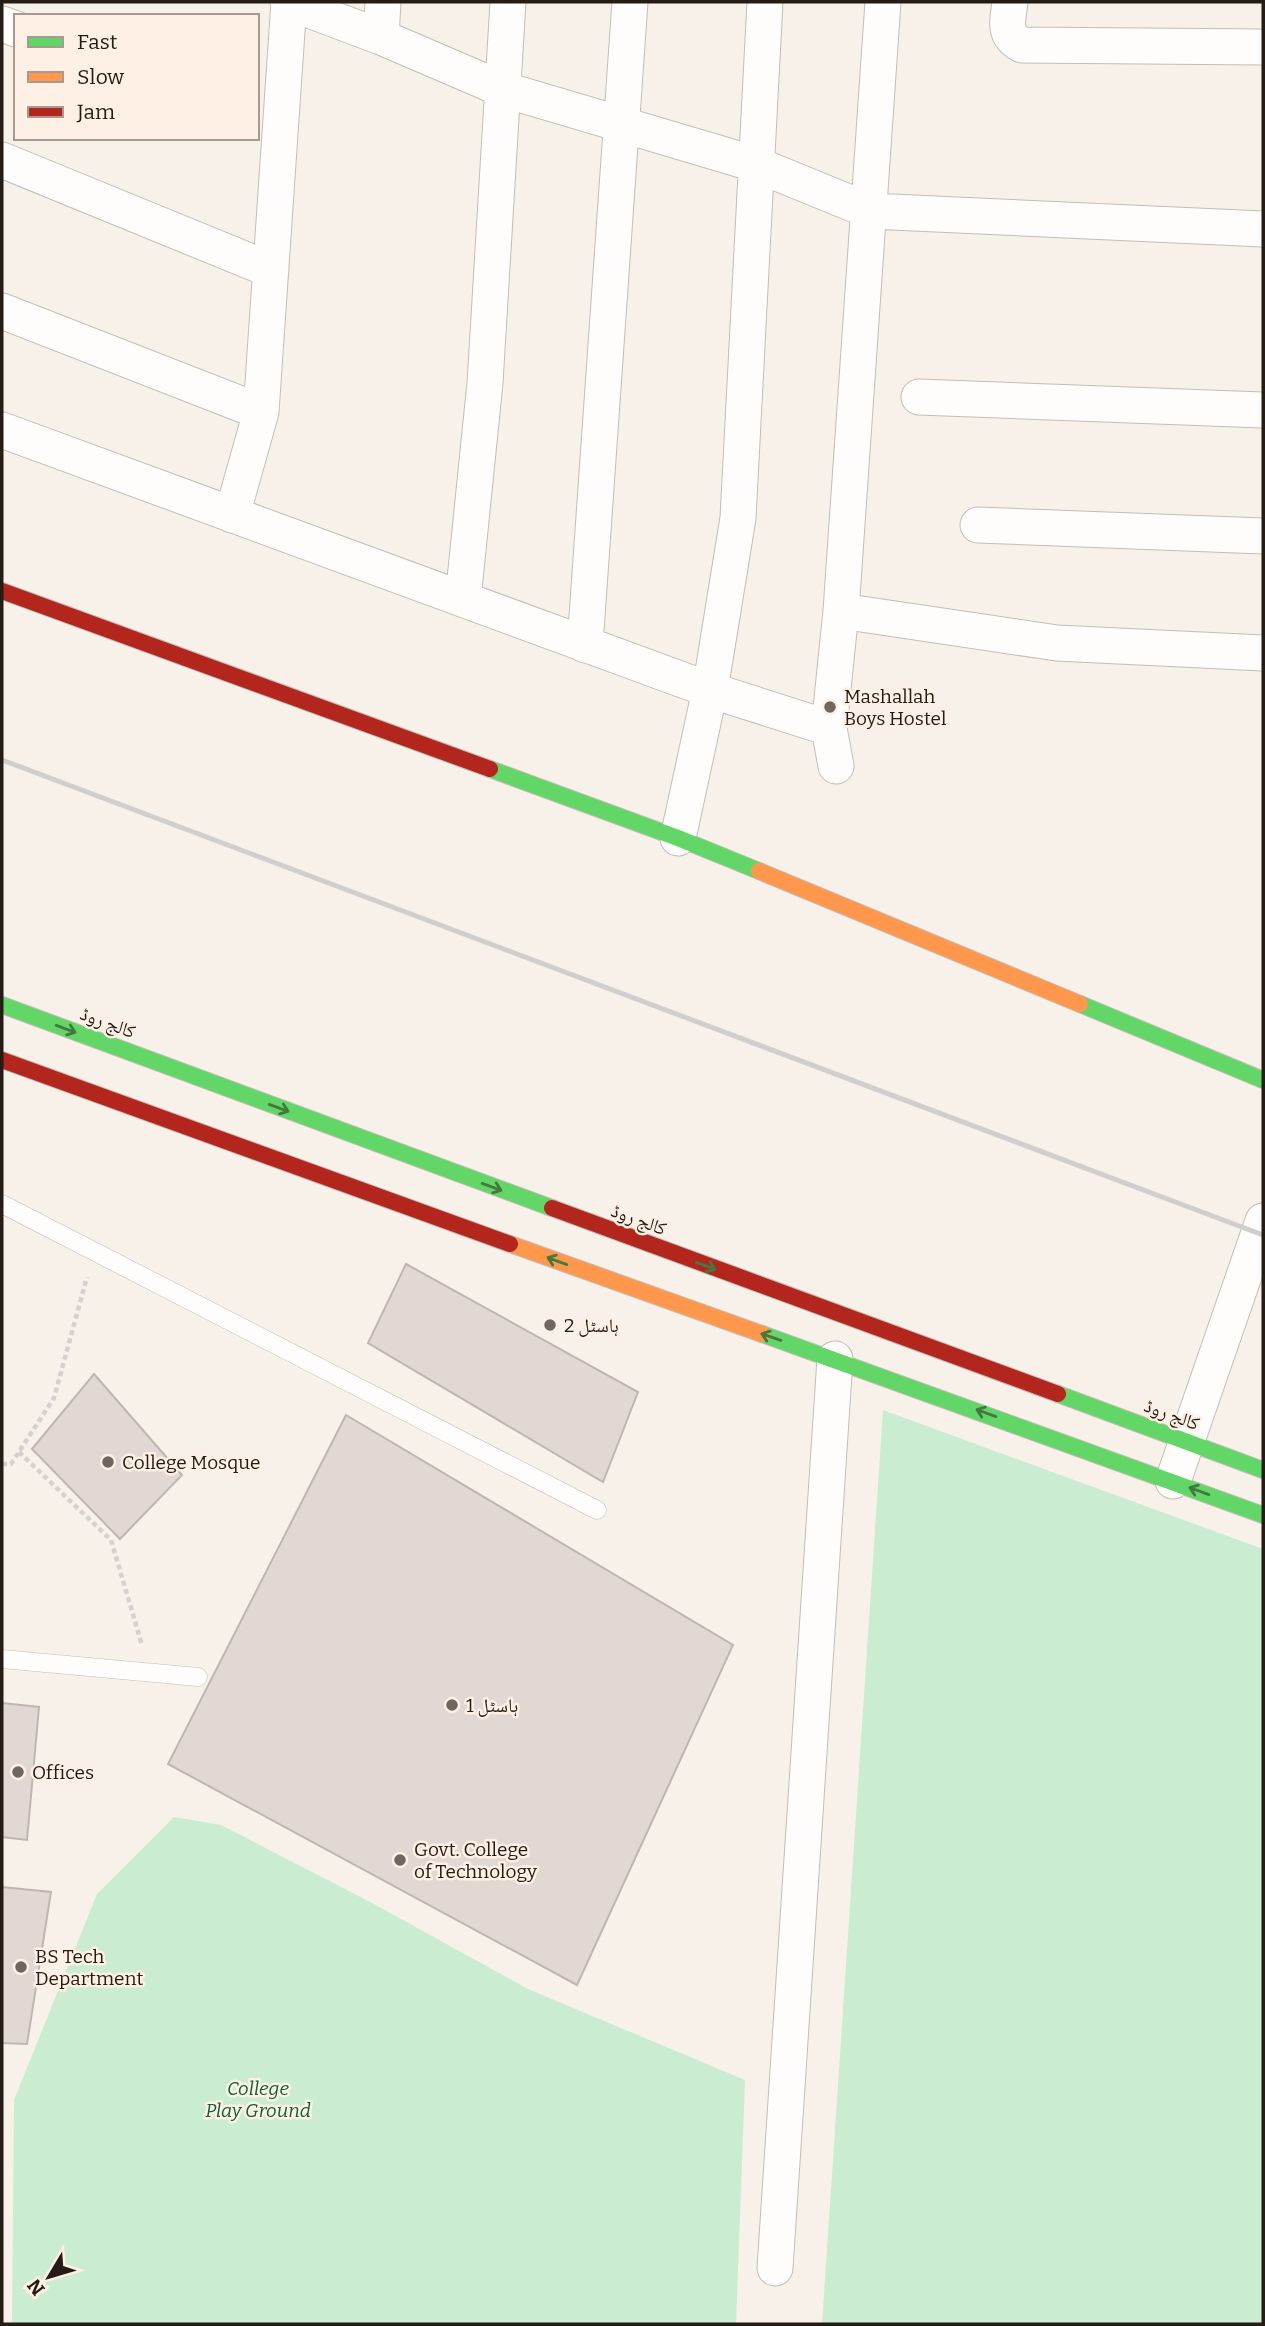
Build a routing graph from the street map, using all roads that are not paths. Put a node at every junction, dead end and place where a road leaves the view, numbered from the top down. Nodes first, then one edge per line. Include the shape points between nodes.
1 (289, 2) edge
2 (383, 2) edge
3 (508, 2) edge
4 (630, 2) edge
5 (765, 2) edge
6 (883, 2) edge
7 (1010, 2) edge
8 (381, 37) junction
9 (1263, 47) edge
10 (502, 89) junction
11 (269, 118) edge
12 (622, 125) junction
13 (2, 160) edge
14 (755, 164) junction
15 (870, 211) junction
16 (1263, 229) edge
17 (271, 270) junction
18 (2, 311) edge
19 (919, 397) dead end
20 (1263, 410) edge
21 (261, 412) junction
22 (2, 430) edge
23 (232, 515) junction
24 (978, 525) dead end
25 (1263, 536) edge
26 (2, 591) edge
27 (463, 599) junction
28 (841, 611) junction
29 (586, 645) junction
30 (1263, 653) edge
31 (710, 690) junction
32 (829, 728) junction
33 (835, 766) dead end
34 (678, 838) junction
35 (2, 1005) edge
36 (2, 1060) edge
37 (1260, 1069) edge
38 (2, 1204) edge
39 (1263, 1221) edge
40 (835, 1359) junction
41 (1186, 1441) junction
42 (1263, 1470) edge
43 (1173, 1481) junction
44 (597, 1510) dead end
45 (1263, 1515) edge
46 (2, 1659) edge
47 (198, 1677) dead end
48 (775, 2268) dead end

1 - 8 street
1 - 11 street
2 - 8 street
3 - 10 street
4 - 12 street
5 - 14 street
6 - 15 street
7 - 9 street via 1007,31 1021,45
8 - 10 street
10 - 12 street
10 - 27 street via 485,383
11 - 17 street
12 - 14 street
12 - 29 street
13 - 17 street
14 - 15 street
14 - 31 street via 738,518
15 - 16 street
15 - 28 street
17 - 21 street
18 - 21 street
19 - 20 street
21 - 23 street
22 - 23 street
23 - 27 street
24 - 25 street
26 - 34 main road
27 - 29 street
28 - 30 street via 1057,643
28 - 32 street
29 - 31 street
31 - 32 street
31 - 34 street
32 - 33 street
34 - 37 main road
35 -> 41 main road, کالج روڈ
40 -> 36 main road
38 - 44 lane
39 - 41 street
43 -> 40 main road
40 - 48 street
41 - 42 main road, کالج روڈ
41 - 43 street
45 -> 43 main road
46 - 47 lane

